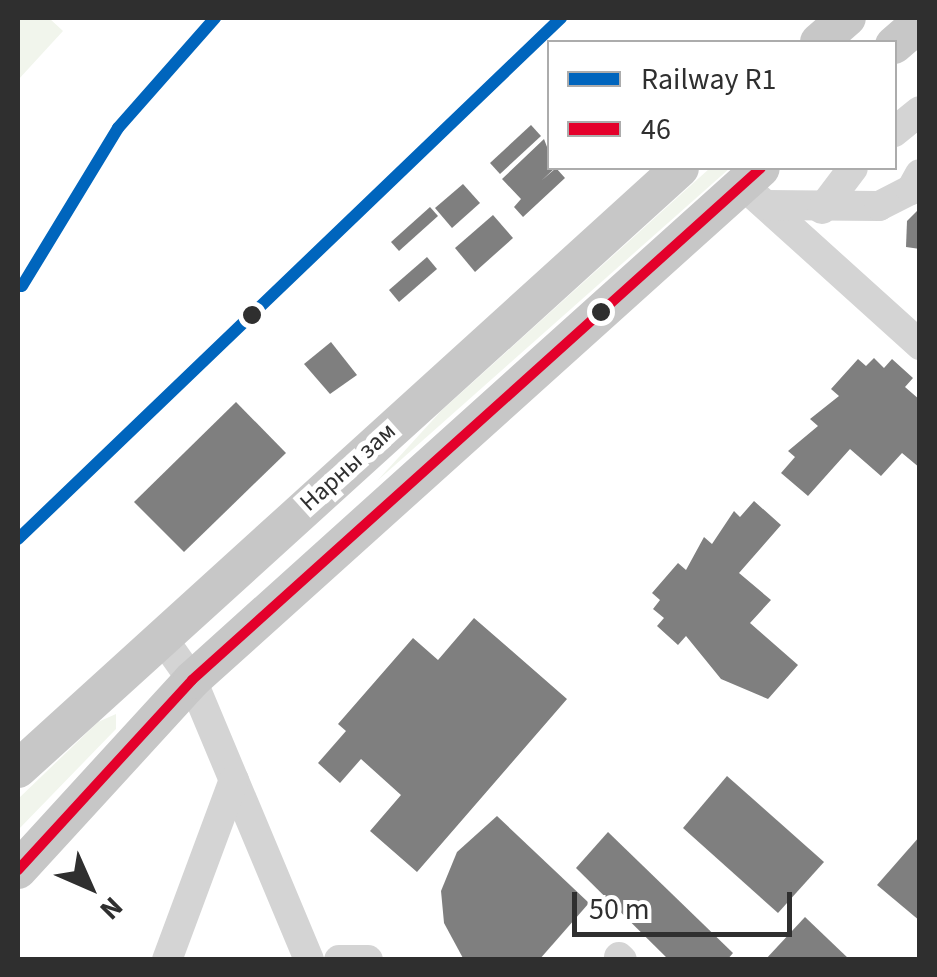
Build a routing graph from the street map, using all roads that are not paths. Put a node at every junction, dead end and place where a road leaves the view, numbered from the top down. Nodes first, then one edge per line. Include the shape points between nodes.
1 (847, 18) edge
2 (920, 22) edge
3 (821, 40) edge
4 (897, 42) edge
5 (920, 110) edge
6 (897, 129) edge
7 (678, 170) edge
8 (851, 170) edge
9 (920, 174) edge
10 (757, 186) edge
11 (822, 209) junction
12 (920, 344) edge
13 (161, 636) junction
14 (192, 680) junction
15 (18, 768) edge
16 (234, 780) junction
17 (18, 870) edge
18 (168, 960) edge
19 (308, 960) edge
20 (339, 960) edge
21 (368, 960) edge

1 - 3 main road
2 - 4 main road
5 - 6 street
7 - 13 main road, Нарны зам
8 - 11 street
9 - 11 street via 910,190 879,206
10 - 11 street
10 - 12 street
10 - 14 main road
13 - 14 street
13 - 15 main road, Нарны зам
14 - 16 street
14 - 17 main road
16 - 18 street
16 - 19 street
20 - 21 street

